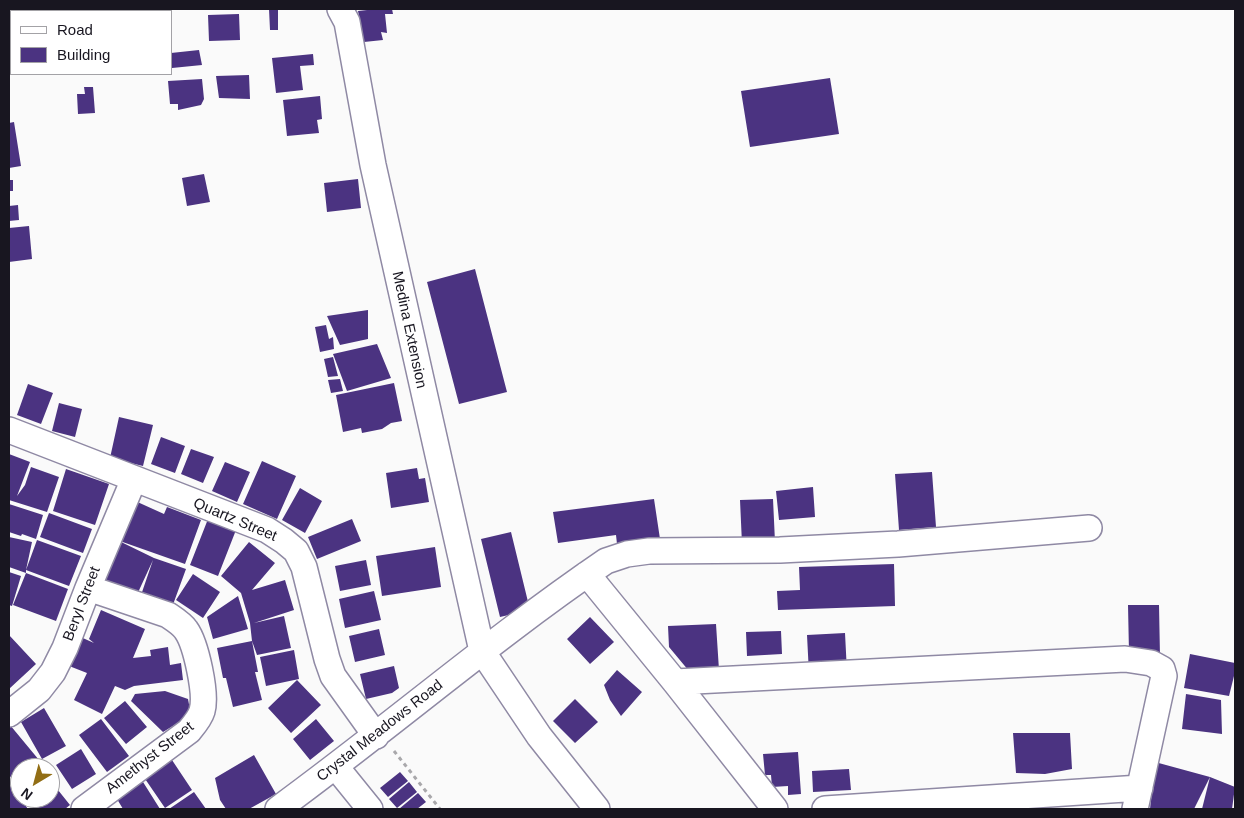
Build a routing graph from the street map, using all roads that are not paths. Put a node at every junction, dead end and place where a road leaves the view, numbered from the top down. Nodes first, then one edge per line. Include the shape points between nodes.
1 (115, 9) edge
2 (340, 9) edge
3 (102, 10) edge
4 (9, 430) edge
5 (134, 480) junction
6 (1089, 528) dead end
7 (587, 574) junction
8 (88, 588) junction
9 (482, 651) junction
10 (675, 682) junction
11 (9, 714) edge
12 (378, 734) junction
13 (336, 766) junction
14 (1138, 799) edge
15 (999, 804) edge
16 (84, 809) edge
17 (278, 809) edge
18 (370, 809) edge
19 (597, 809) edge
20 (774, 809) edge
21 (825, 809) edge

1 - 3 street
2 - 9 street, Medina Extension via 347,22 376,174
4 - 5 street, Quartz Street
5 - 8 street, Beryl Street
5 - 12 street, Quartz Street via 267,530 296,551 304,567 333,676
6 - 7 street, Crystal Meadows Road via 780,550 648,551 606,560
7 - 9 street, Crystal Meadows Road
7 - 10 street
8 - 11 street, Beryl Street via 53,672 39,690
8 - 16 street, Amethyst Street via 168,615 179,622 192,640 203,698 202,711 189,730
9 - 12 street, Crystal Meadows Road
9 - 19 street via 539,736
10 - 14 street via 1125,659 1151,663 1162,669 1164,676
10 - 20 street
12 - 13 street, Crystal Meadows Road
13 - 17 street, Crystal Meadows Road
13 - 18 street
14 - 15 street
15 - 21 street

